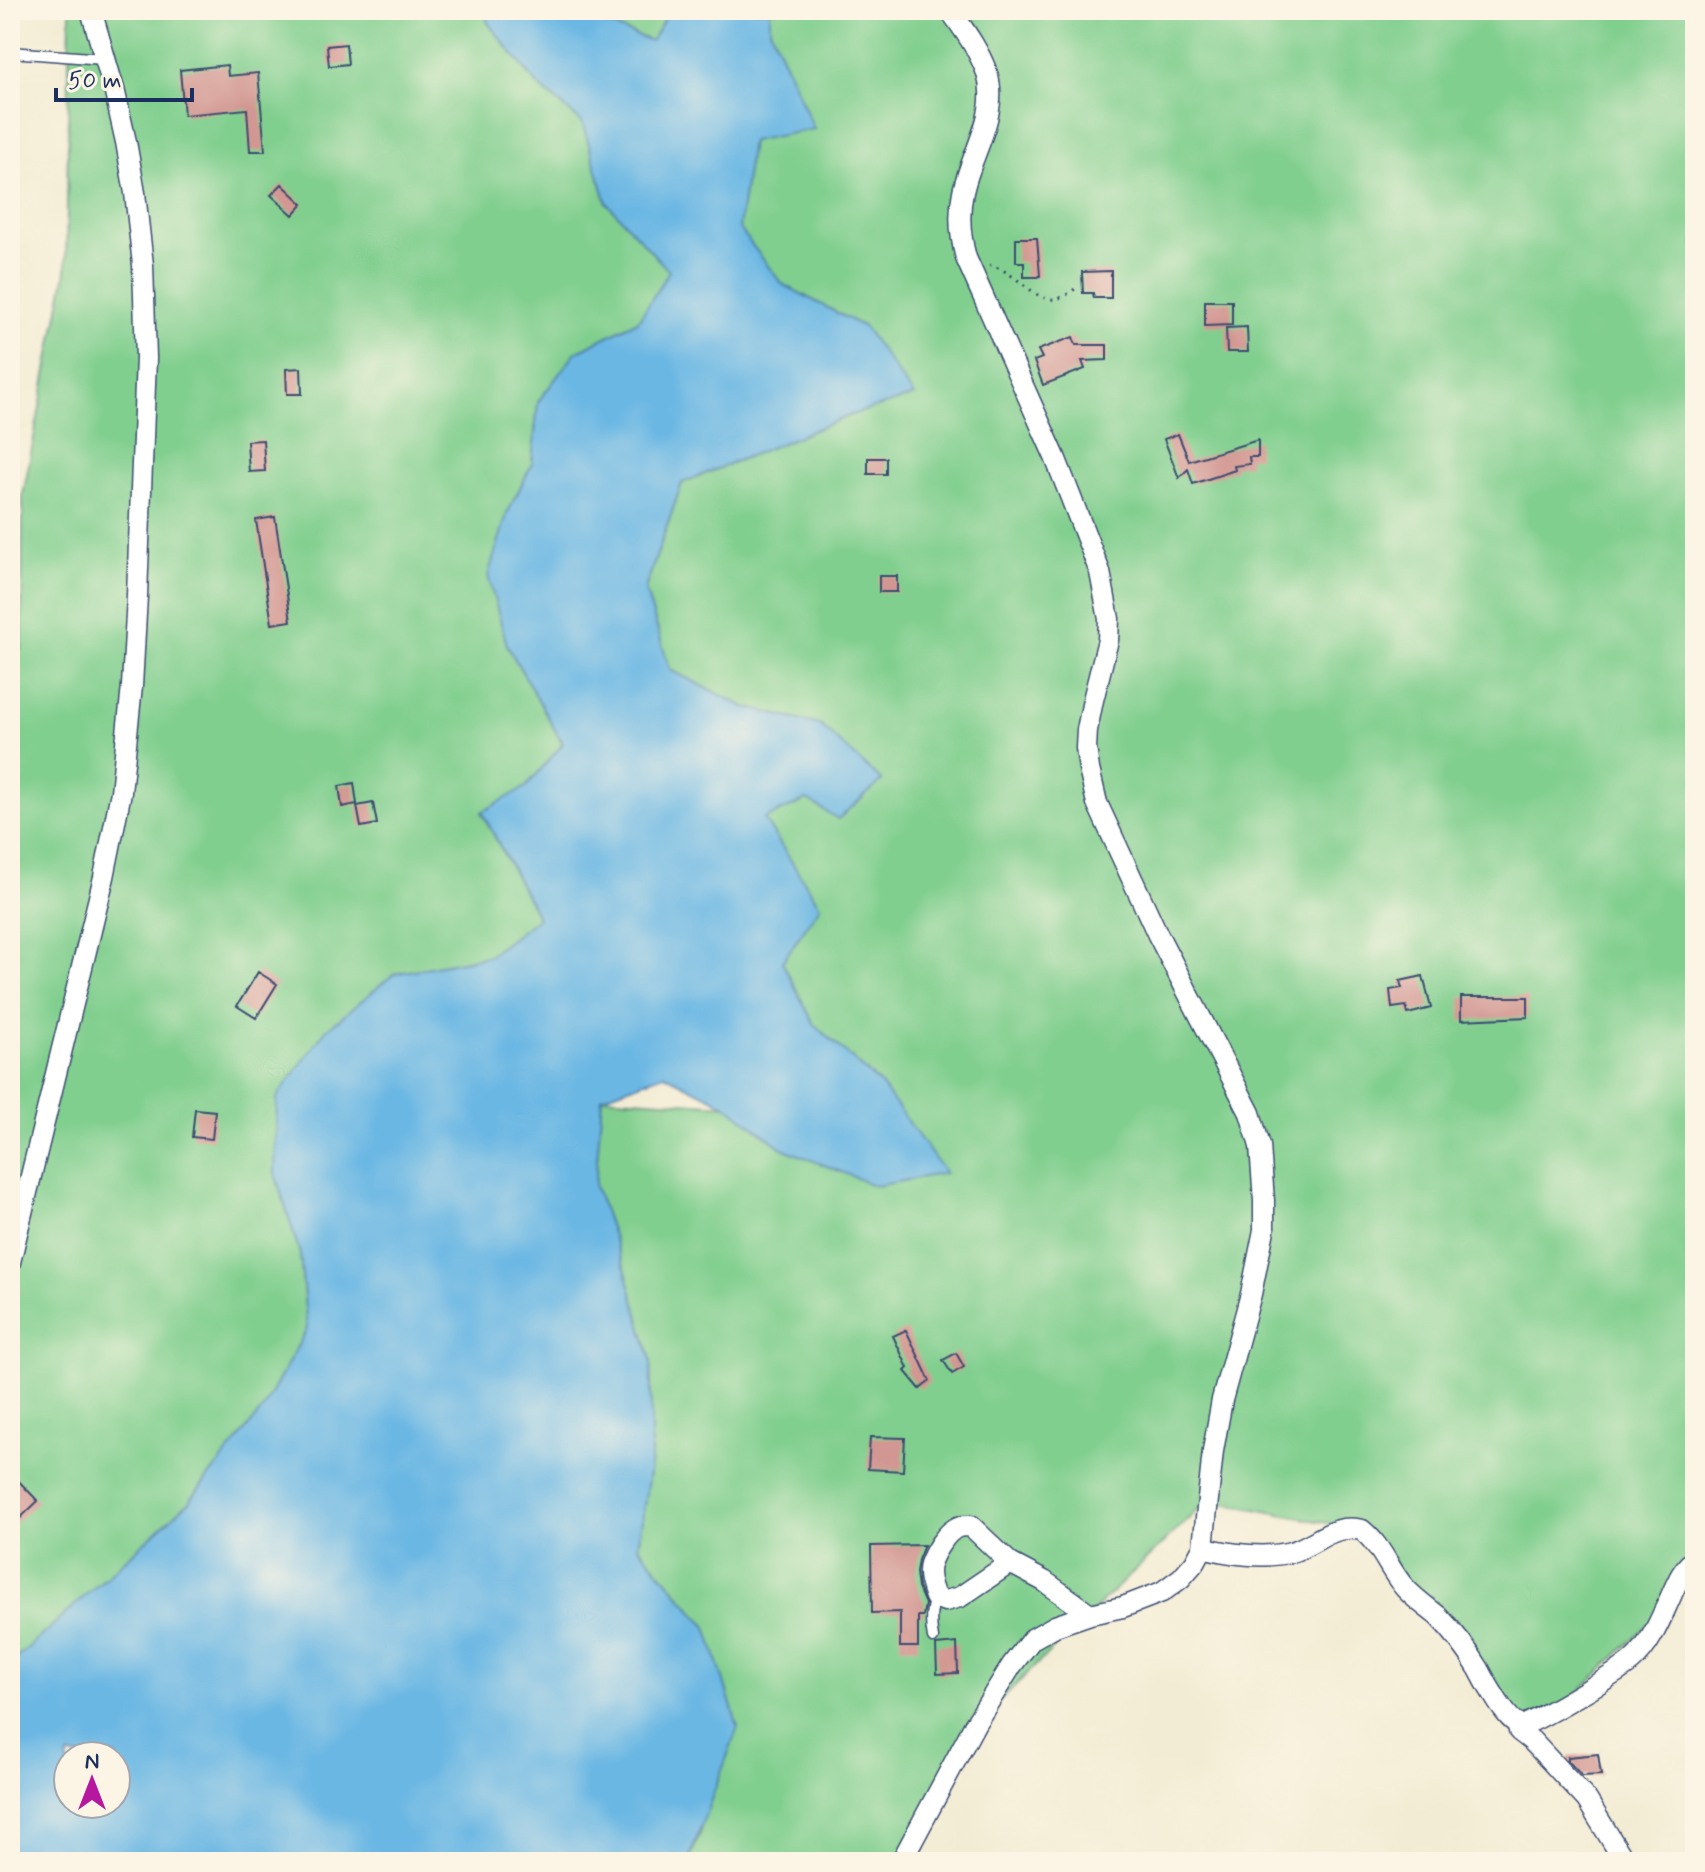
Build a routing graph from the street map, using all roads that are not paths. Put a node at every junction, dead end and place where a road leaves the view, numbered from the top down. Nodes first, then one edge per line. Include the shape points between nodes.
1 (91, 10) edge
2 (950, 10) edge
3 (10, 52) edge
4 (104, 59) junction
5 (10, 1262) edge
6 (1203, 1547) junction
7 (1695, 1559) edge
8 (1010, 1563) junction
9 (935, 1597) junction
10 (1090, 1614) junction
11 (933, 1638) dead end
12 (1518, 1725) junction
13 (901, 1862) edge
14 (1625, 1862) edge

1 - 4 street
2 - 6 street via 976,48 990,92 989,115 963,190 960,234 966,258 1055,457 1106,599 1108,640 1086,748 1097,803 1250,1113 1260,1146 1264,1230 1222,1400
3 - 4 lane
4 - 5 street via 126,142 143,265 143,451 132,686 121,792 104,877
6 - 10 street via 1181,1578 1162,1592
6 - 12 street via 1232,1554 1285,1553 1343,1528 1362,1530 1406,1589 1459,1638
7 - 12 street via 1681,1574 1641,1653 1542,1717
8 - 9 street via 960,1597
8 - 9 street via 971,1526 960,1526 938,1548 930,1565
8 - 10 street
9 - 11 lane
10 - 13 street via 1032,1639 1012,1665
12 - 14 street via 1587,1800

